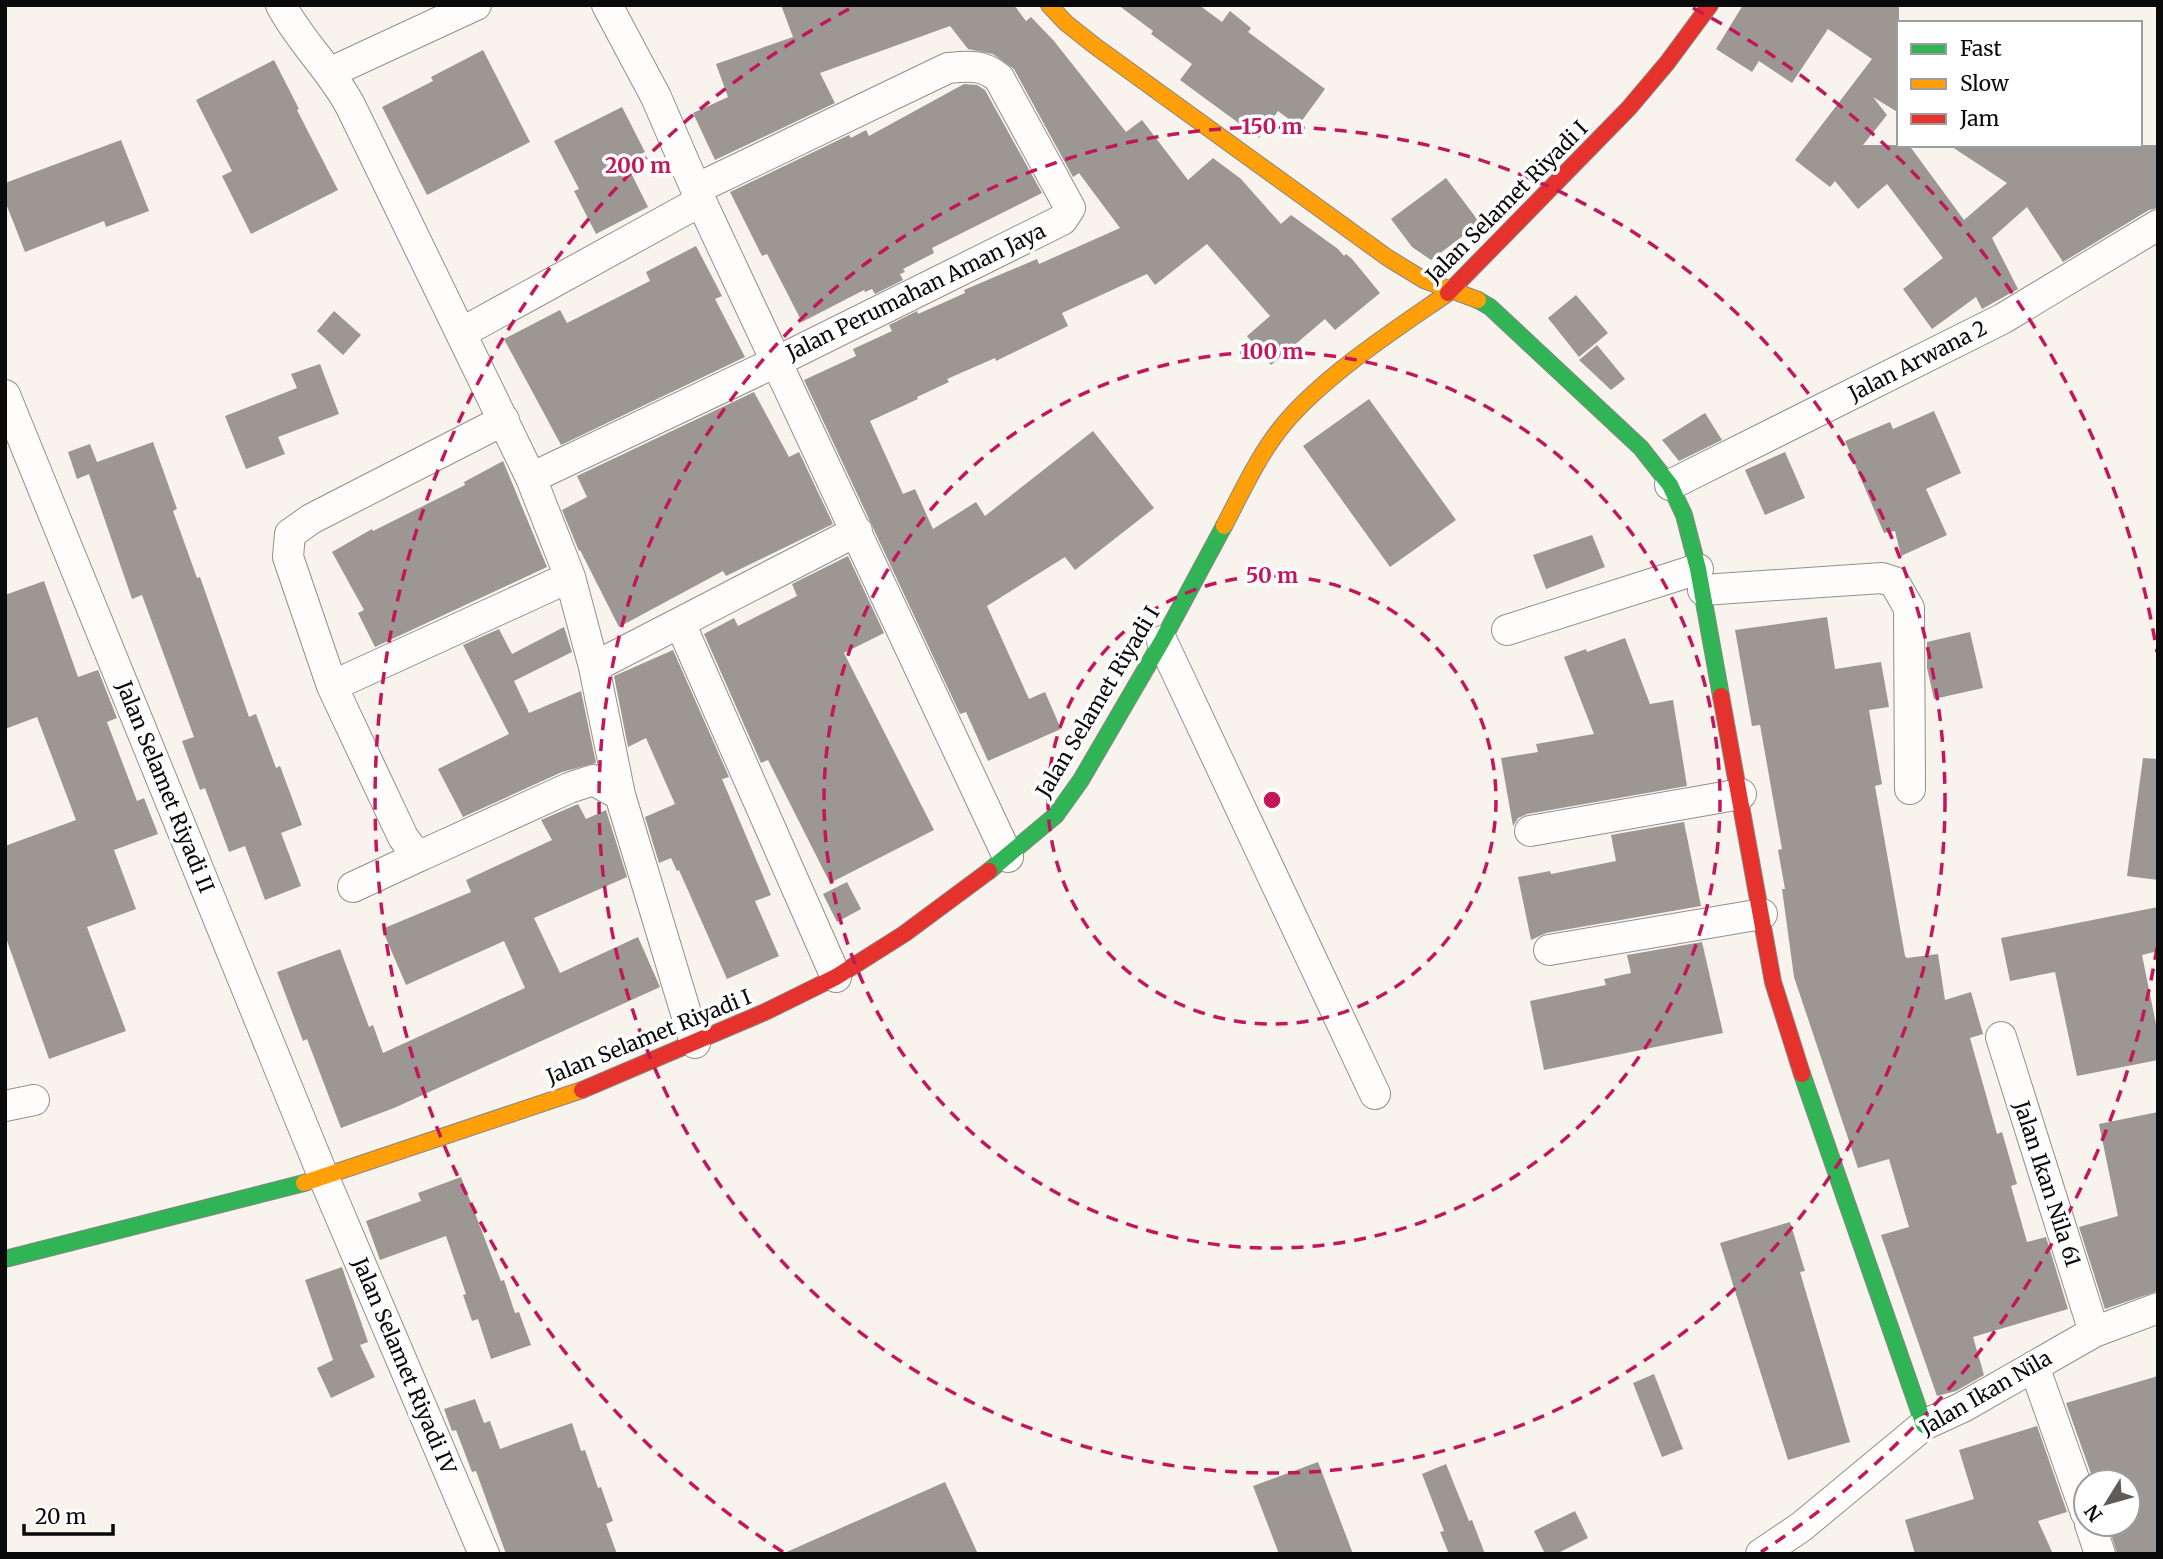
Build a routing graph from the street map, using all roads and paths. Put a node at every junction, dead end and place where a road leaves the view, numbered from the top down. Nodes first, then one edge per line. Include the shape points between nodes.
1 (281, 5) edge
2 (476, 5) edge
3 (607, 5) edge
4 (1049, 5) edge
5 (1710, 5) edge
6 (329, 73) junction
7 (698, 195) junction
8 (2158, 225) edge
9 (1452, 290) junction
10 (461, 333) junction
11 (776, 362) junction
12 (5, 395) edge
13 (505, 420) junction
14 (531, 478) junction
15 (1670, 485) junction
16 (857, 531) junction
17 (570, 578) junction
18 (1701, 579) junction
19 (680, 623) junction
20 (1507, 630) dead end
21 (1162, 641) junction
22 (594, 667) junction
23 (332, 686) junction
24 (1910, 789) dead end
25 (1741, 794) junction
26 (620, 795) junction
27 (1530, 831) dead end
28 (422, 855) junction
29 (1008, 857) junction
30 (353, 887) dead end
31 (1762, 914) junction
32 (1549, 950) dead end
33 (835, 977) junction
34 (2001, 1037) dead end
35 (695, 1043) junction
36 (1375, 1094) dead end
37 (34, 1100) dead end
38 (5, 1106) edge
39 (324, 1178) junction
40 (5, 1259) edge
41 (2158, 1308) edge
42 (2094, 1332) junction
43 (2034, 1366) junction
44 (1924, 1425) junction
45 (2072, 1473) edge
46 (1805, 1541) edge
47 (484, 1554) edge
48 (1761, 1554) edge

1 - 6 street
2 - 6 street
3 - 7 street, Jalan Perumahan Aman Jaya via 656,97
4 - 9 main road via 1095,46 1388,258 1414,275
5 - 9 main road, Jalan Selamet Riyadi I via 1629,108
6 - 10 street via 342,89
7 - 10 street, Jalan Perumahan Aman Jaya
7 - 11 street, Jalan Perumahan Aman Jaya
7 - 11 street, Jalan Perumahan Aman Jaya via 948,68 969,66 990,70 999,78 1067,201 1070,208 1062,220
8 - 15 street, Jalan Arwana 2 via 2002,319
9 - 15 main road via 1490,307 1641,448
9 - 21 main road, Jalan Selamet Riyadi I via 1364,352 1282,426 1254,468
10 - 13 street
11 - 14 street, Jalan Perumahan Aman Jaya
11 - 16 street, Jalan Perumahan Aman Jaya
12 - 39 street, Jalan Selamet Riyadi II
13 - 14 street
13 - 23 street via 290,534 288,557
14 - 17 street
15 - 18 main road via 1684,515
16 - 19 street
16 - 29 street, Jalan Perumahan Aman Jaya
17 - 22 street
17 - 23 street
18 - 20 street
18 - 24 street via 1882,578 1894,582 1909,608
18 - 25 main road
19 - 22 street
19 - 33 street
21 - 29 main road, Jalan Selamet Riyadi I via 1081,780 1056,815
21 - 36 street
22 - 26 street
23 - 28 street via 403,837
25 - 27 street
25 - 31 main road
26 - 28 street via 593,780
26 - 35 street
28 - 30 street
29 - 33 main road, Jalan Selamet Riyadi I via 904,934
31 - 32 street
31 - 44 main road via 1773,982
33 - 35 main road, Jalan Selamet Riyadi I
34 - 42 street, Jalan Ikan Nila 61
35 - 39 main road, Jalan Selamet Riyadi I via 593,1086
37 - 38 street
39 - 40 main road, Jalan Selamet Riyadi I
39 - 47 street, Jalan Selamet Riyadi IV
41 - 42 street, Jalan Ikan Nila
42 - 43 street, Jalan Ikan Nila
43 - 44 street, Jalan Ikan Nila
43 - 45 street
44 - 46 street, Jalan Ikan Nila
46 - 48 street, Jalan Ikan Nila

